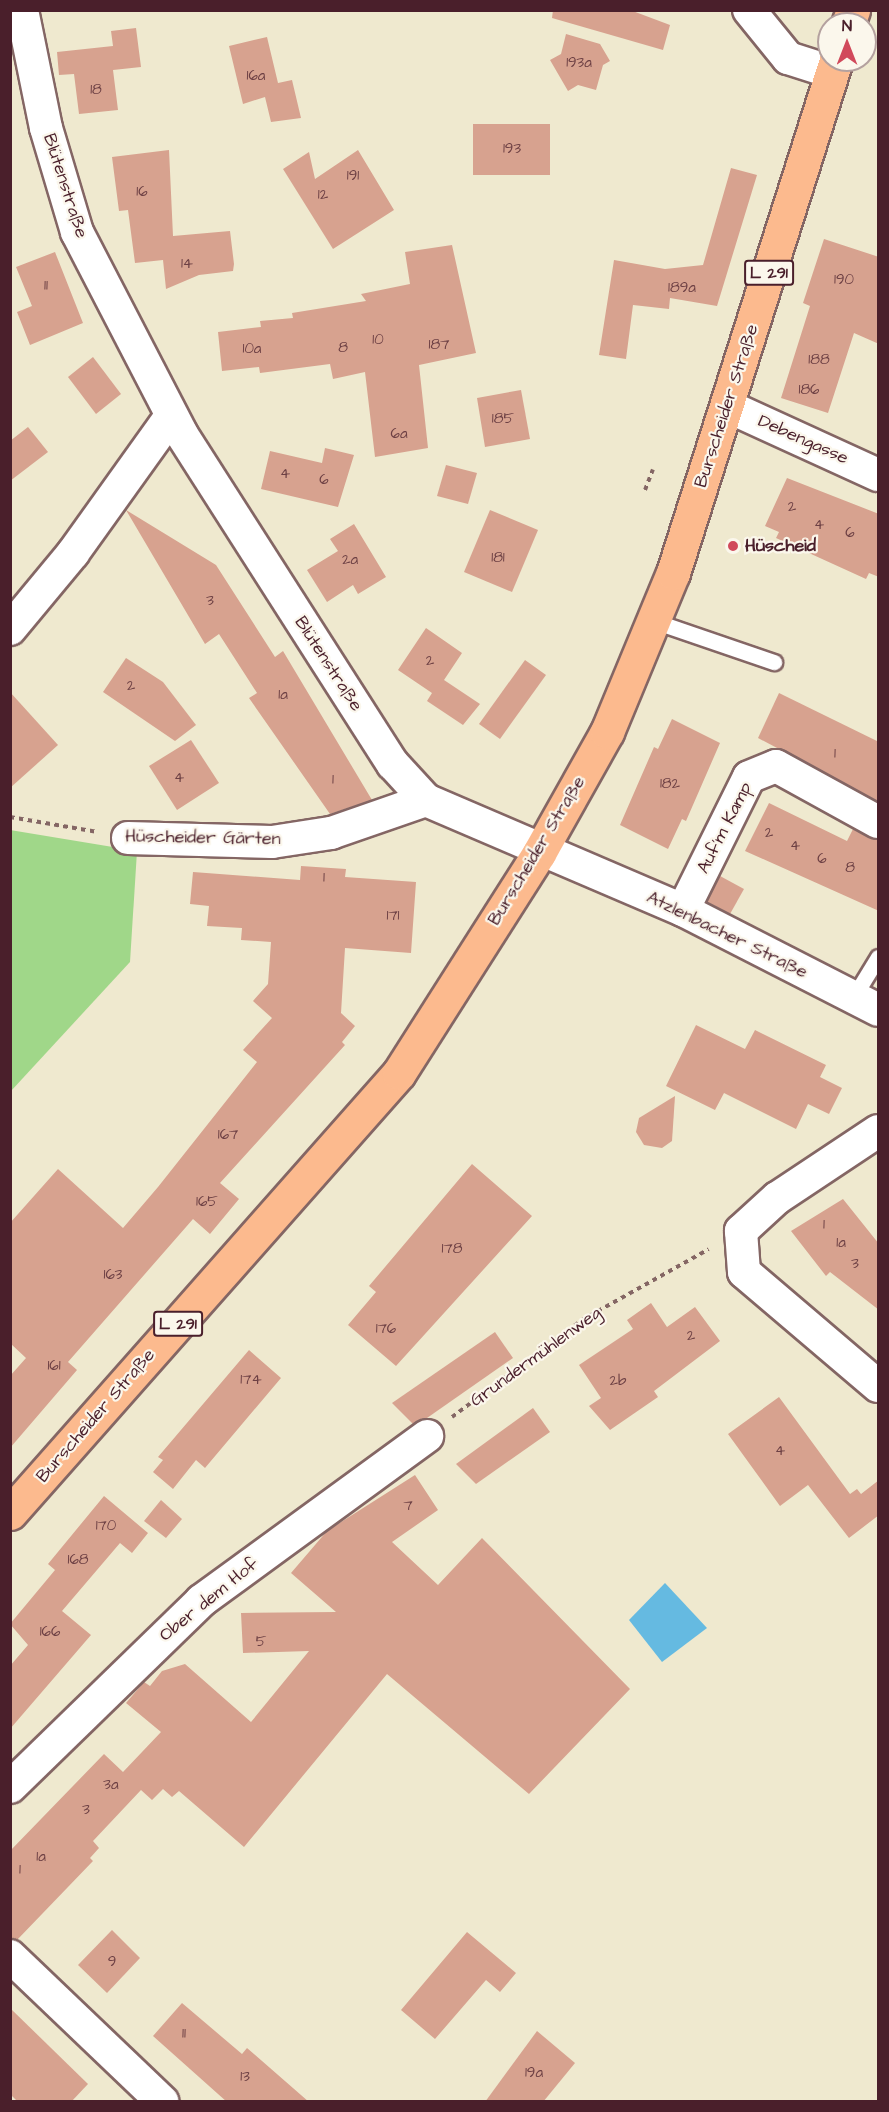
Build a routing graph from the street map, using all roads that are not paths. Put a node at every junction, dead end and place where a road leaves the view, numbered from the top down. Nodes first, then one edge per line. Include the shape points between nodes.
1 (22, 10) edge
2 (749, 10) edge
3 (817, 63) edge
4 (832, 72) edge
5 (727, 406) junction
6 (171, 416) junction
7 (879, 475) edge
8 (654, 621) junction
9 (10, 629) edge
10 (774, 662) dead end
11 (426, 800) junction
12 (879, 822) edge
13 (128, 838) road end
14 (539, 853) junction
15 (683, 910) junction
16 (879, 957) edge
17 (866, 1004) edge
18 (879, 1131) edge
19 (879, 1386) edge
20 (428, 1436) road end
21 (10, 1513) edge
22 (10, 1787) edge
23 (10, 1956) edge
24 (163, 2102) edge

1 - 6 street, Blütenstraße via 46,128 78,232
2 - 3 street via 788,58
4 - 5 main road, Burscheider Straße / L 291
5 - 7 street, Debengasse
5 - 8 main road, Burscheider Straße / L 291
6 - 9 street via 73,553
6 - 11 street, Blütenstraße via 393,764
8 - 10 lane
8 - 14 main road, Burscheider Straße / L 291 via 608,732
11 - 13 street, Hüscheider Gärten via 331,833 272,842
11 - 14 street, Blütenstraße
12 - 15 street, Auf'm Kamp via 776,766 749,777
14 - 15 street, Atzlenbacher Straße
14 - 21 main road, Burscheider Straße / L 291 via 399,1073
15 - 17 street, Atzlenbacher Straße
16 - 17 lane
18 - 19 street via 777,1198 741,1231 744,1272
20 - 22 street, Ober dem Hof via 201,1601
23 - 24 street

